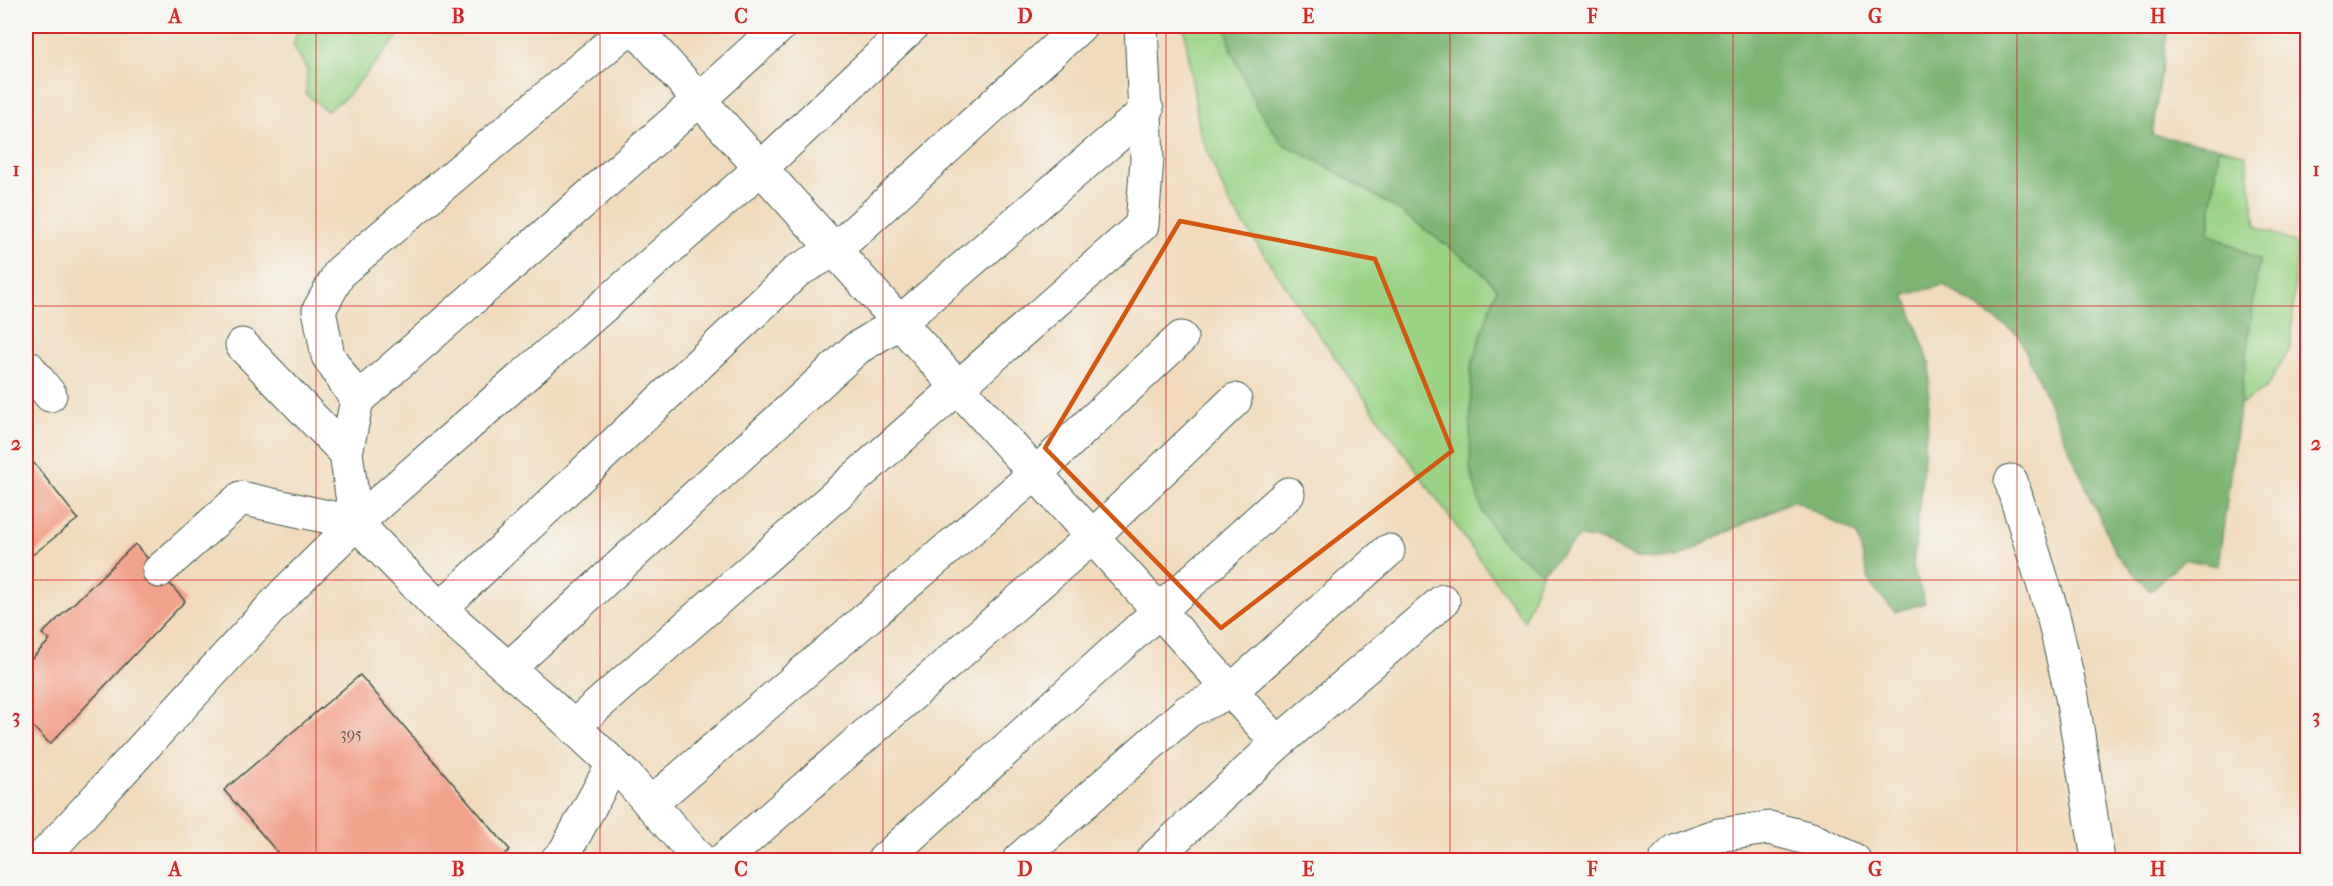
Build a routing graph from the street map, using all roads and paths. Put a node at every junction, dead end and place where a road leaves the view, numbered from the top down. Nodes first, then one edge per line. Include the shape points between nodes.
1 (632, 26) edge
2 (780, 26) edge
3 (912, 26) edge
4 (1080, 26) edge
5 (1141, 26) edge
6 (700, 99) junction
7 (1147, 110) junction
8 (761, 168) junction
9 (835, 250) junction
10 (900, 322) junction
11 (1181, 338) dead end
12 (242, 345) dead end
13 (26, 369) edge
14 (958, 387) junction
15 (50, 395) dead end
16 (357, 400) junction
17 (1235, 400) dead end
18 (346, 453) junction
19 (1036, 473) junction
20 (2011, 481) dead end
21 (1288, 495) dead end
22 (356, 523) junction
23 (1093, 536) junction
24 (1388, 551) dead end
25 (159, 571) dead end
26 (1443, 601) dead end
27 (440, 609) junction
28 (1158, 610) junction
29 (509, 668) junction
30 (1231, 691) junction
31 (573, 726) junction
32 (1278, 743) junction
33 (613, 764) junction
34 (650, 804) junction
35 (40, 861) edge
36 (557, 861) edge
37 (700, 861) edge
38 (723, 861) edge
39 (884, 861) edge
40 (1019, 861) edge
41 (1152, 861) edge
42 (1666, 861) edge
43 (1854, 861) edge
44 (2098, 861) edge

1 - 6 lane
1 - 16 lane via 340,272 319,310 328,356
2 - 6 lane
3 - 8 lane
4 - 9 lane
5 - 7 lane
6 - 8 lane
6 - 16 lane
7 - 10 lane
7 - 14 lane via 1142,225
8 - 9 lane
8 - 22 lane
9 - 10 lane
9 - 27 lane via 797,270
10 - 14 lane
10 - 29 lane via 857,348
11 - 19 lane
12 - 18 lane
13 - 15 lane
14 - 19 lane
14 - 31 lane
16 - 18 lane
17 - 23 lane
18 - 22 lane
19 - 23 lane
19 - 34 lane
20 - 44 lane via 2053,615 2072,698
21 - 28 lane
22 - 25 lane via 241,498
22 - 27 lane
22 - 35 lane via 285,593
23 - 28 lane
23 - 38 lane
24 - 30 lane
26 - 32 lane
27 - 29 lane
28 - 30 lane
28 - 39 lane
29 - 31 lane
30 - 32 lane
30 - 40 lane via 1188,711
31 - 33 lane
32 - 41 lane
33 - 34 lane
33 - 36 lane
34 - 37 lane
42 - 43 lane via 1676,850 1718,835 1769,828 1811,839

